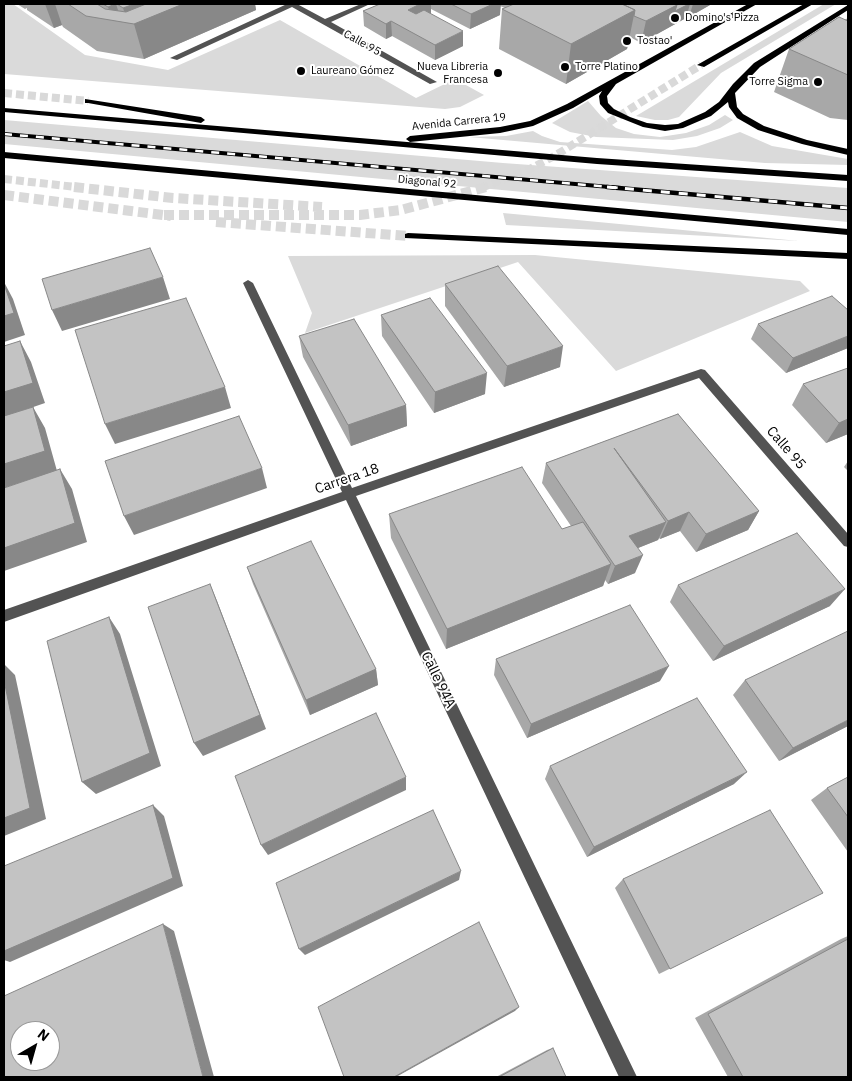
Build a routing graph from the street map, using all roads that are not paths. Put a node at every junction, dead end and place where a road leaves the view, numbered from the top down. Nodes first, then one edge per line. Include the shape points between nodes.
1 (292, 4) edge
2 (367, 4) edge
3 (753, 4) edge
4 (808, 4) edge
5 (848, 8) edge
6 (325, 22) junction
7 (174, 58) dead end
8 (701, 65) tunnel mouth
9 (433, 82) dead end
10 (614, 82) junction
11 (732, 92) junction
12 (88, 101) tunnel mouth
13 (4, 110) edge
14 (293, 135) junction
15 (378, 142) junction
16 (848, 152) edge
17 (4, 155) edge
18 (848, 178) edge
19 (848, 232) edge
20 (408, 236) tunnel mouth
21 (848, 256) edge
22 (248, 283) dead end
23 (700, 373) joint
24 (349, 494) junction
25 (848, 542) edge
26 (4, 616) edge
27 (628, 1077) edge

1 - 6 street, Calle 95
1 - 7 street
2 - 6 street
3 - 10 main road, Avenida Carrera 19
4 - 8 main road
5 - 11 main road via 757,65
6 - 9 street, Calle 95
10 - 11 main road via 603,96 604,104 611,111 627,120 664,128 694,122 722,104
10 - 15 main road, Avenida Carrera 19 via 556,113 518,127
11 - 16 main road via 733,107 740,116 761,128
12 - 14 main road
13 - 14 main road
14 - 15 main road
15 - 18 main road
17 - 19 main road, Diagonal 92
20 - 21 main road
22 - 24 street, Calle 94A
23 - 24 street, Carrera 18
23 - 25 street, Calle 95
24 - 26 street, Carrera 18
24 - 27 street, Calle 94A

